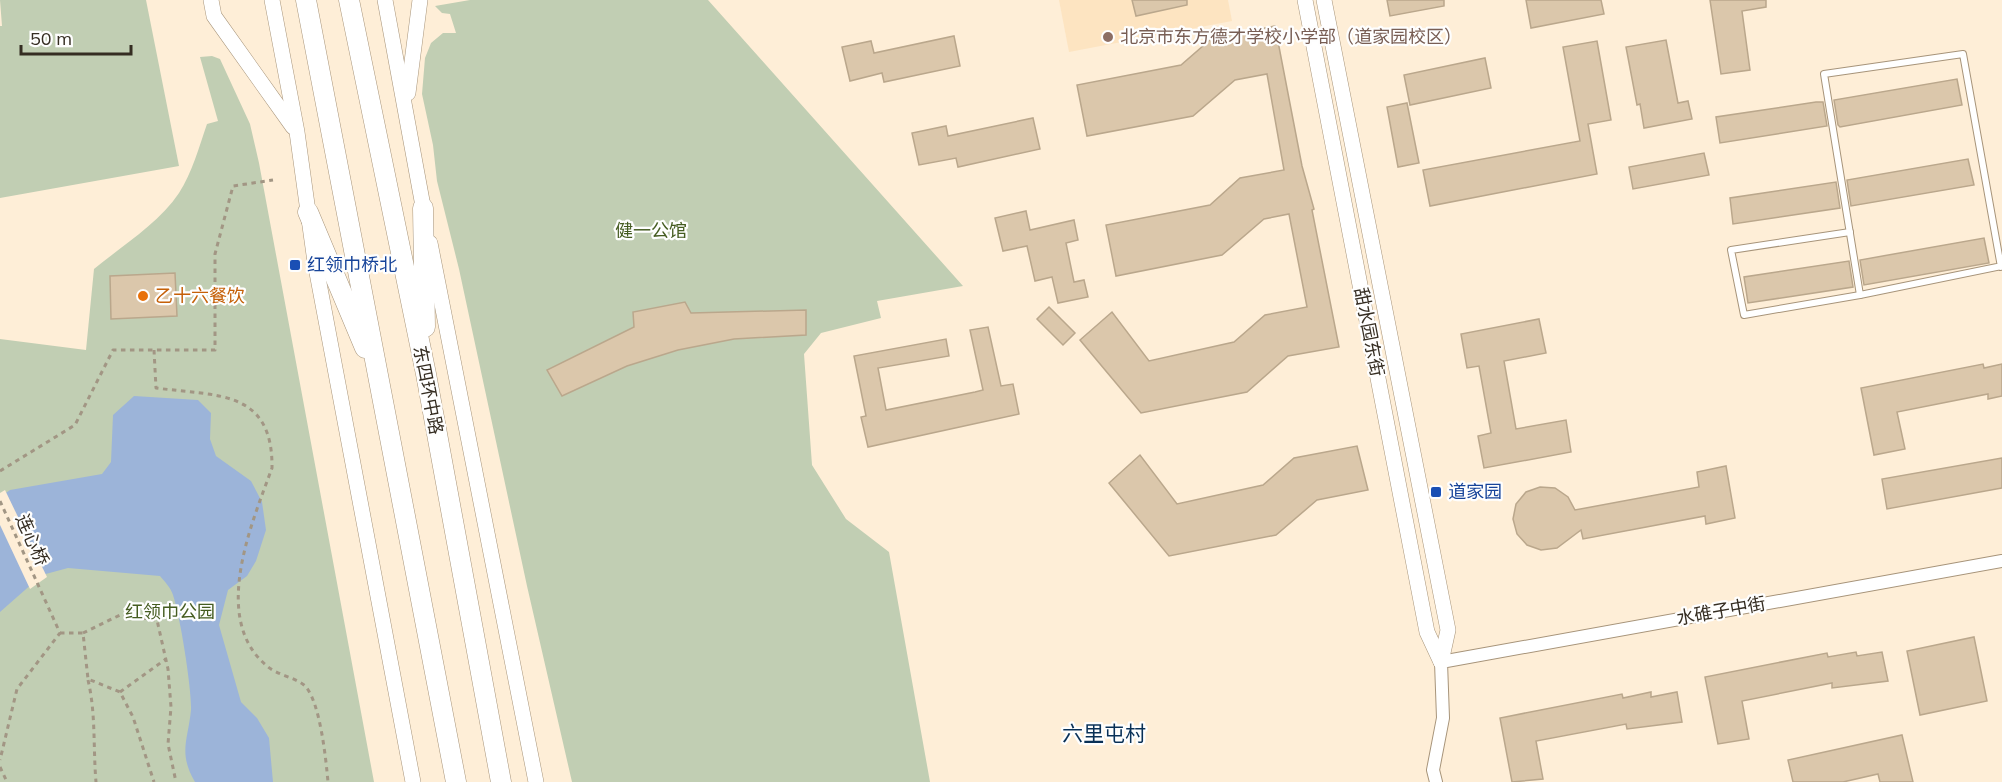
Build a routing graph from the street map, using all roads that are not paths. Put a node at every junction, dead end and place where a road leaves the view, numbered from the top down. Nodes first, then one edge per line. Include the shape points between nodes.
1 (211, 0) edge
2 (272, 0) edge
3 (306, 0) edge
4 (349, 0) edge
5 (385, 0) edge
6 (420, 0) edge
7 (1305, 0) edge
8 (1324, 0) edge
9 (407, 108) junction
10 (297, 132) junction
11 (423, 208) junction
12 (308, 212) junction
13 (1850, 232) junction
14 (2001, 266) edge
15 (1860, 295) junction
16 (426, 374) junction
17 (380, 385) junction
18 (2002, 561) edge
19 (1441, 662) junction
20 (413, 782) edge
21 (456, 782) edge
22 (501, 782) edge
23 (536, 782) edge
24 (1436, 782) edge

1 - 10 street via 214,16
2 - 10 street
3 - 17 highway
4 - 16 highway, 东四环中路
5 - 9 street, 东四环中路
6 - 9 street
7 - 19 street, 甜水园东街 via 1427,632
8 - 19 street, 甜水园东街 via 1448,630
9 - 11 street, 东四环中路
10 - 12 street
11 - 16 highway
11 - 23 street, 东四环中路
12 - 17 highway
12 - 20 street
13 - 14 lane via 1824,74 1963,54
13 - 15 lane
13 - 15 lane via 1731,250 1744,315
14 - 15 lane
16 - 22 highway, 东四环中路
17 - 21 highway
18 - 19 street, 水碓子中街
19 - 24 street, 甜水园东街 via 1443,718 1433,770

